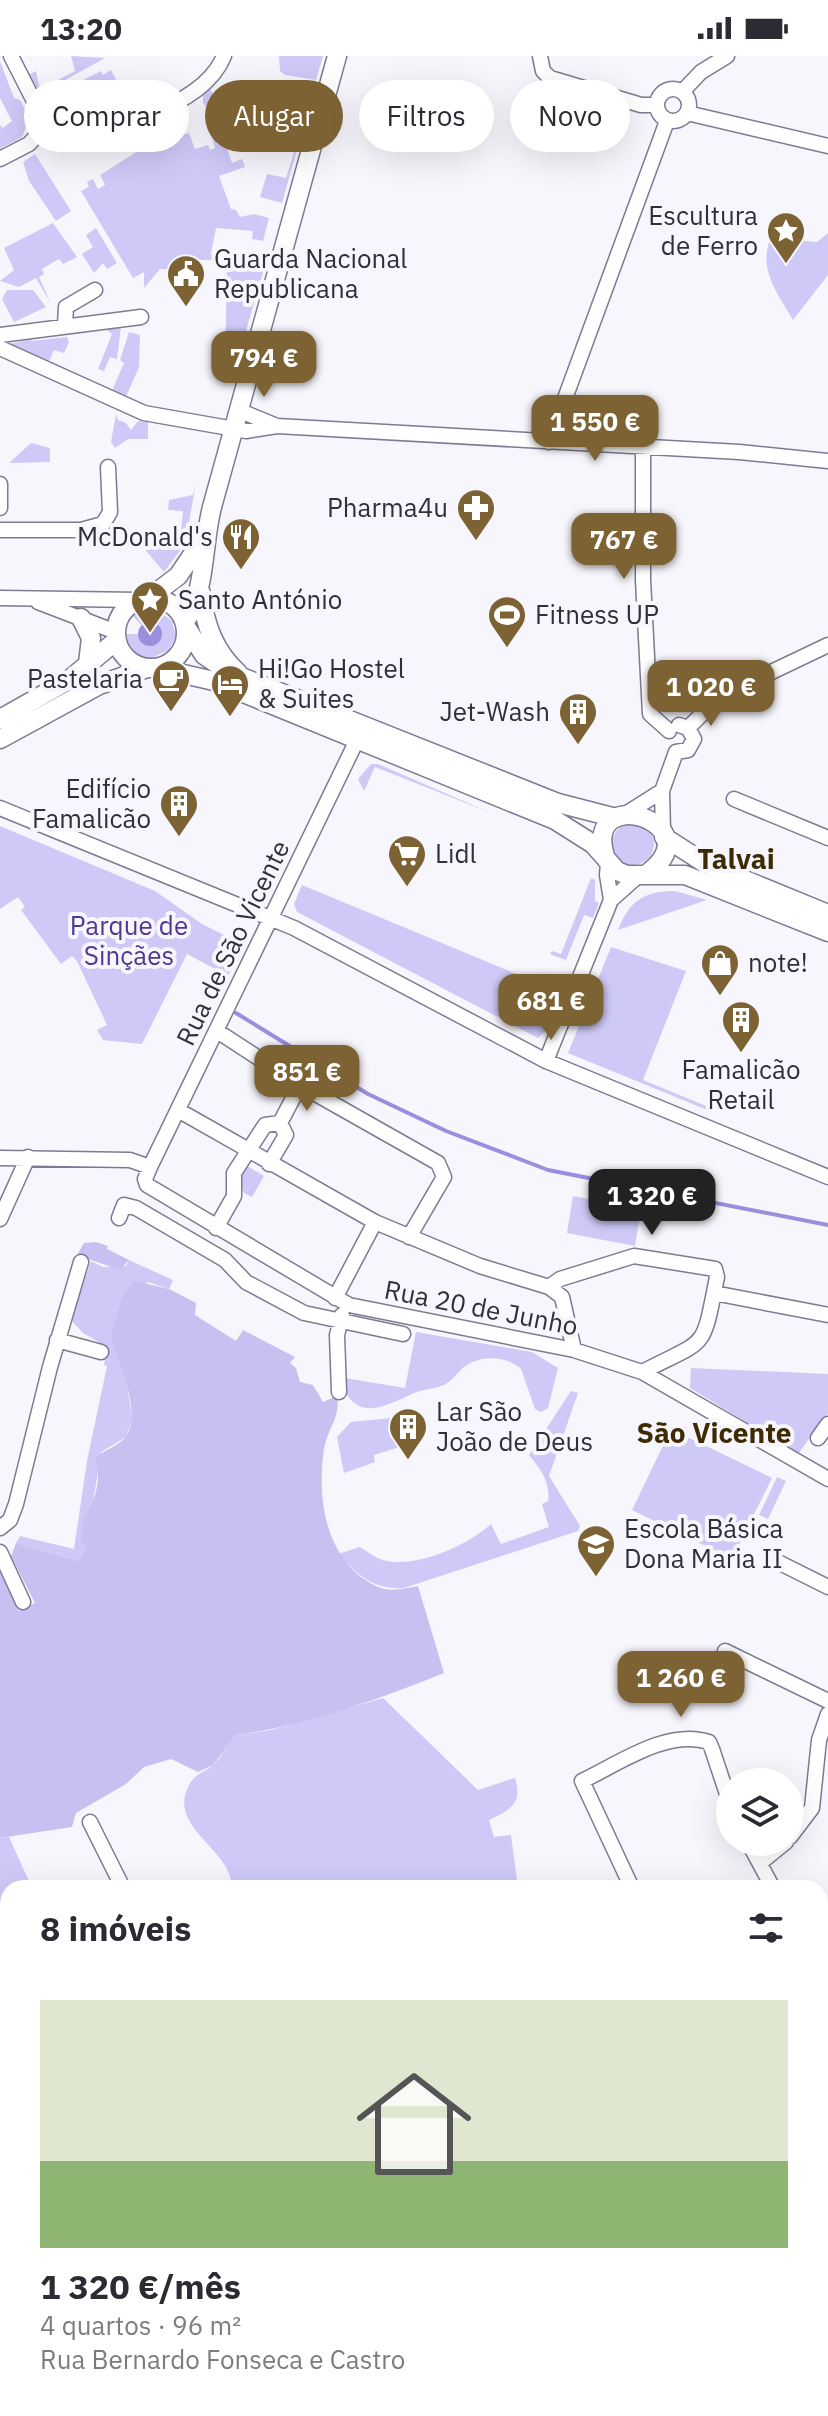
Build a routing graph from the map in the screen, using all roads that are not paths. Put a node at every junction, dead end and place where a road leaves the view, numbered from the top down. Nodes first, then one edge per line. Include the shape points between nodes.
1 (11, 56) edge
2 (224, 56) edge
3 (337, 56) edge
4 (540, 56) edge
5 (727, 56) edge
6 (24, 82) edge
7 (682, 92) junction
8 (189, 94) edge
9 (657, 105) junction
10 (687, 113) junction
11 (667, 121) junction
12 (828, 146) edge
13 (24, 147) edge
14 (0, 159) edge
15 (95, 290) dead end
16 (141, 317) dead end
17 (65, 325) junction
18 (0, 335) edge
19 (0, 348) edge
20 (238, 410) junction
21 (277, 426) junction
22 (233, 429) junction
23 (549, 442) junction
24 (643, 447) junction
25 (828, 461) edge
26 (108, 467) dead end
27 (0, 484) edge
28 (0, 508) edge
29 (0, 530) edge
30 (204, 536) junction
31 (200, 590) junction
32 (0, 598) edge
33 (144, 599) junction
34 (34, 601) junction
35 (81, 618) junction
36 (185, 625) junction
37 (116, 636) junction
38 (828, 645) edge
39 (88, 663) junction
40 (152, 668) junction
41 (243, 677) junction
42 (0, 719) edge
43 (688, 728) junction
44 (669, 731) junction
45 (0, 739) edge
46 (357, 740) junction
47 (676, 752) junction
48 (662, 791) junction
49 (734, 799) dead end
50 (0, 808) edge
51 (620, 816) junction
52 (664, 835) junction
53 (828, 838) edge
54 (607, 861) junction
55 (643, 874) junction
56 (611, 900) junction
57 (828, 914) edge
58 (271, 918) junction
59 (828, 932) edge
60 (217, 1031) junction
61 (546, 1061) junction
62 (300, 1085) junction
63 (178, 1110) junction
64 (280, 1123) junction
65 (249, 1152) junction
66 (28, 1157) junction
67 (0, 1158) edge
68 (269, 1164) junction
69 (150, 1167) junction
70 (828, 1177) edge
71 (119, 1218) dead end
72 (0, 1219) edge
73 (375, 1222) junction
74 (216, 1228) junction
75 (409, 1237) junction
76 (81, 1262) dead end
77 (549, 1287) junction
78 (714, 1293) junction
79 (342, 1302) junction
80 (828, 1315) edge
81 (337, 1323) junction
82 (403, 1334) dead end
83 (57, 1340) junction
84 (574, 1350) junction
85 (101, 1352) dead end
86 (642, 1372) junction
87 (339, 1392) dead end
88 (828, 1424) edge
89 (818, 1438) dead end
90 (828, 1479) edge
91 (0, 1528) edge
92 (0, 1552) edge
93 (776, 1561) dead end
94 (828, 1587) edge
95 (23, 1602) dead end
96 (725, 1651) dead end
97 (828, 1701) edge
98 (828, 1714) edge
99 (718, 1768) edge
100 (812, 1808) junction
101 (828, 1810) edge
102 (804, 1819) edge
103 (90, 1822) dead end
104 (756, 1856) edge
105 (769, 1856) edge
106 (760, 1863) junction
107 (119, 1880) edge
108 (628, 1880) edge
109 (769, 1880) edge

1 - 6 street
2 - 8 street via 208,82
3 - 20 main road
4 - 9 street via 550,78
5 - 7 street
7 - 9 street via 664,92
7 - 10 street via 689,104
9 - 11 street
10 - 11 street via 681,120
10 - 12 street
11 - 23 street
13 - 14 street
15 - 17 street via 66,307
16 - 17 street
17 - 18 street
19 - 22 street via 134,410
20 - 21 street
20 - 22 main road
21 - 22 street
21 - 23 street
22 - 30 main road
23 - 24 street
24 - 25 street
24 - 44 street via 650,714
26 - 29 street via 110,512 103,524 81,530
27 - 28 street
30 - 31 main road
30 - 33 main road via 178,576
31 - 36 main road
31 - 41 main road via 214,643
32 - 34 street
33 - 34 street
33 - 36 main road via 167,602
33 - 37 main road via 120,616
34 - 35 street
35 - 37 street
35 - 39 main road via 91,638
36 - 40 main road via 180,653
36 - 41 main road via 214,665
37 - 39 main road
37 - 40 main road via 124,656
38 - 43 street via 719,697
39 - 42 main road via 69,680
40 - 45 main road via 99,685
40 - 46 main road via 214,681
41 - 51 main road via 558,803
43 - 44 street
43 - 47 street via 693,734 691,747
44 - 47 street via 667,742
46 - 54 main road via 555,820 593,844
46 - 58 street, Rua de São Vicente
47 - 48 street
48 - 51 street
48 - 52 street
49 - 53 street
50 - 58 street
51 - 52 main road via 643,814
51 - 54 main road via 605,832
52 - 55 main road via 662,857
52 - 57 main road via 706,864
54 - 55 main road via 617,871
54 - 56 street
55 - 56 street
55 - 59 main road via 701,879
56 - 61 street
58 - 60 street, Rua de São Vicente
58 - 61 street
60 - 62 street
60 - 63 street, Rua de São Vicente
61 - 70 street
62 - 64 street
62 - 75 street via 442,1167 444,1177
63 - 65 street
63 - 69 street, Rua de São Vicente
64 - 65 street via 265,1125
64 - 68 street via 286,1135
65 - 68 street
65 - 74 street via 234,1173 234,1196
66 - 67 street
66 - 69 street via 130,1160
66 - 72 street
68 - 73 street
69 - 74 street, Rua 20 de Junho via 145,1179 154,1191
71 - 81 street via 124,1205 136,1208 225,1260 246,1282 304,1313
73 - 75 street
73 - 79 street
74 - 79 street, Rua 20 de Junho
75 - 77 street
76 - 83 street
77 - 78 street via 612,1262 647,1256 715,1269
77 - 84 street via 562,1297
78 - 80 street
78 - 86 street via 707,1328 697,1346
79 - 81 street
79 - 84 street, Rua 20 de Junho
81 - 82 street
81 - 87 street
83 - 85 street
83 - 91 street via 16,1504
84 - 86 street, Rua 20 de Junho
86 - 90 street, Rua 20 de Junho
88 - 89 street
92 - 95 street
93 - 94 street
96 - 97 street
98 - 100 street via 819,1740
99 - 108 street via 709,1742 676,1738 582,1781
100 - 101 street
100 - 102 street
103 - 107 street
104 - 106 street
105 - 106 street
106 - 109 street

